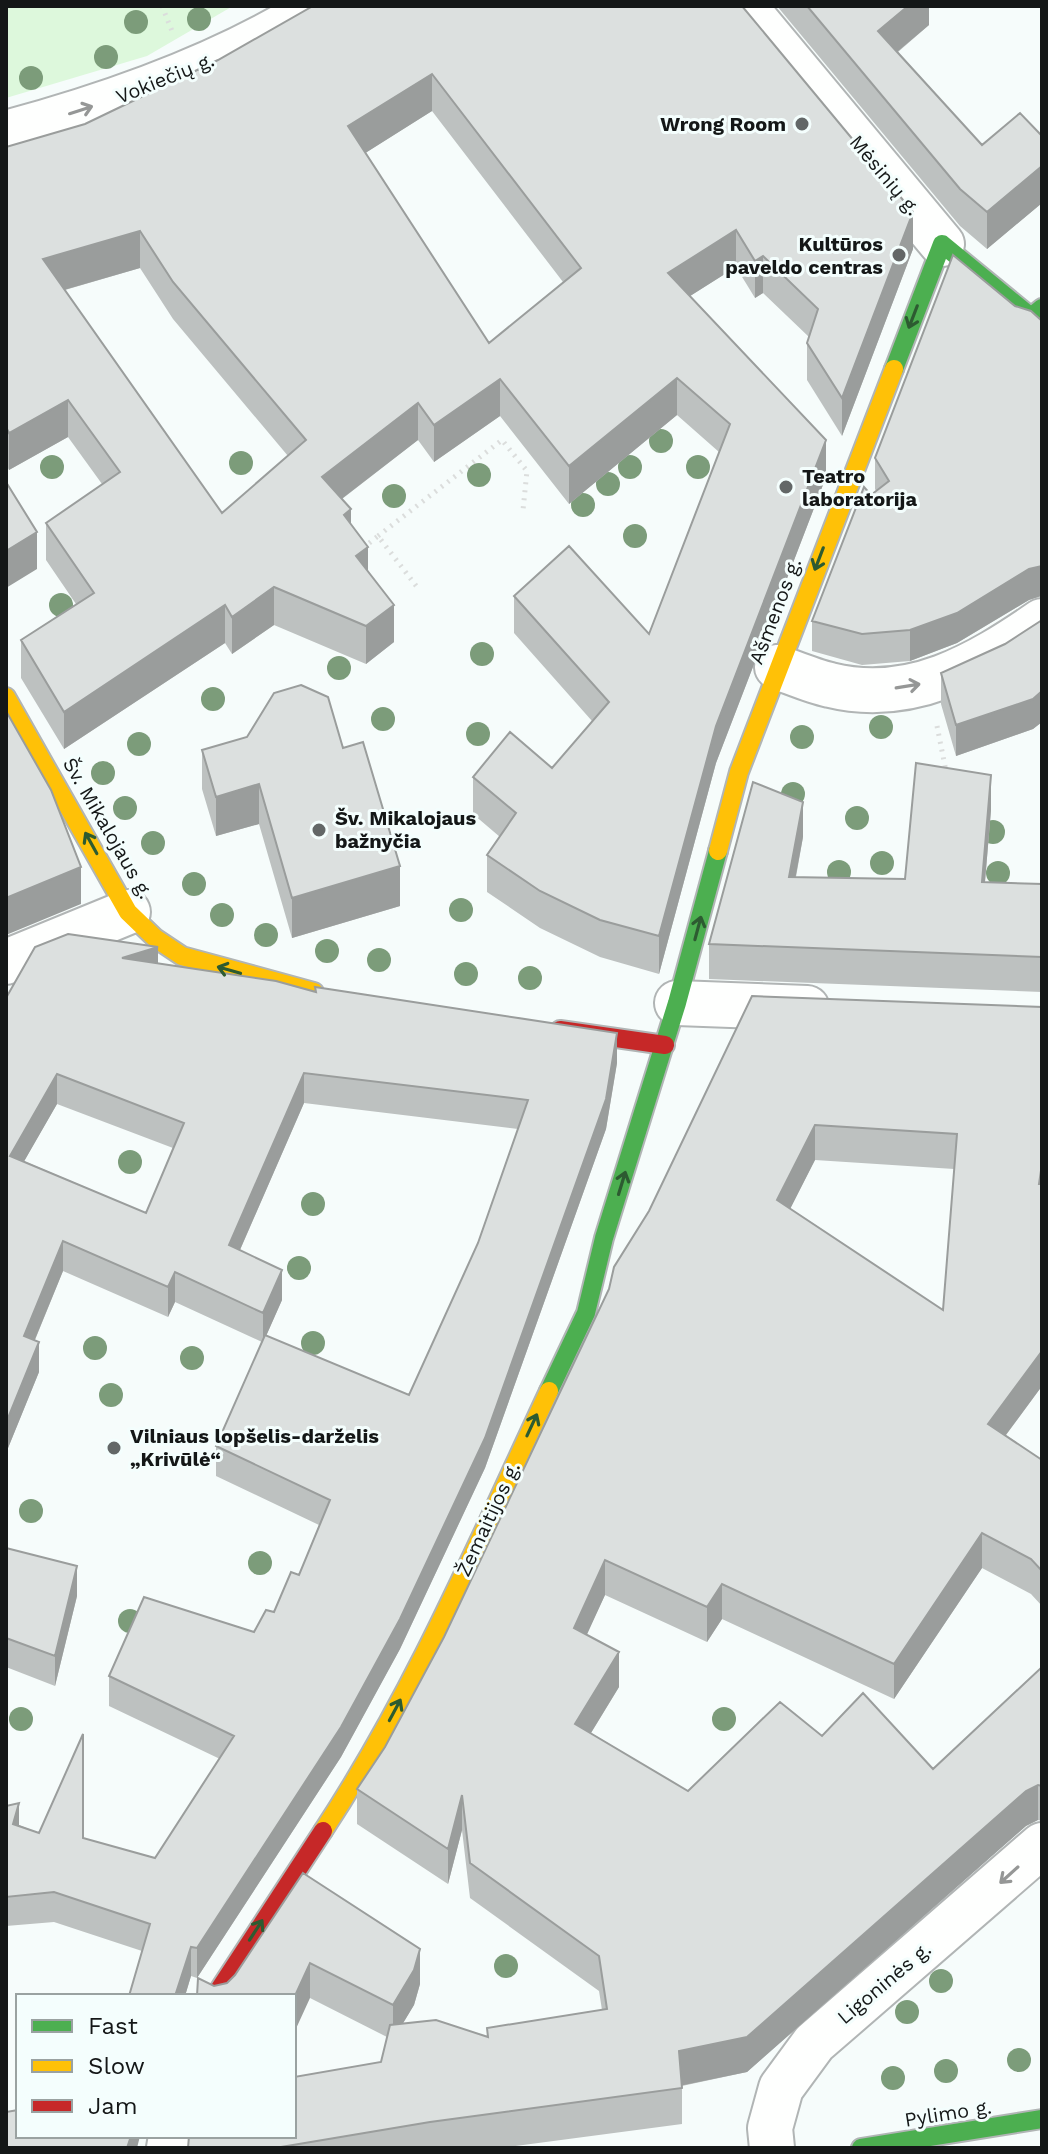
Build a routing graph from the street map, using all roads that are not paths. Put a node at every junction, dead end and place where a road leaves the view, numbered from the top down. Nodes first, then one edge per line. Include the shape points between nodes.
1 (317, 6) edge
2 (744, 6) edge
3 (6, 133) edge
4 (942, 244) junction
5 (1038, 317) edge
6 (1042, 621) edge
7 (777, 667) junction
8 (6, 697) edge
9 (128, 912) junction
10 (6, 962) edge
11 (333, 995) edge
12 (677, 1003) junction
13 (852, 1010) edge
14 (545, 1028) edge
15 (665, 1045) junction
16 (1042, 1845) edge
17 (216, 1994) edge
18 (1042, 2119) edge
19 (772, 2148) edge
20 (861, 2148) edge

3 -> 1 street, Vokiečių g. via 133,93
2 - 4 street, Mėsinių g.
4 - 5 street, Mėsinių g.
4 -> 7 street, Ašmenos g.
7 -> 6 street via 831,685 875,690 928,683 957,674
12 -> 7 street, Ašmenos g. via 739,772
9 -> 8 street, Šv. Mikalojaus g.
9 - 10 street
11 -> 9 street, Šv. Mikalojaus g. via 182,956
12 - 13 street
12 - 15 street, Žemaitijos g.
14 - 15 street
17 -> 15 street, Žemaitijos g. via 363,1770 422,1660 586,1313
16 -> 19 street, Ligoninės g. via 814,2043 781,2088 770,2128
18 - 20 street, Pylimo g.

